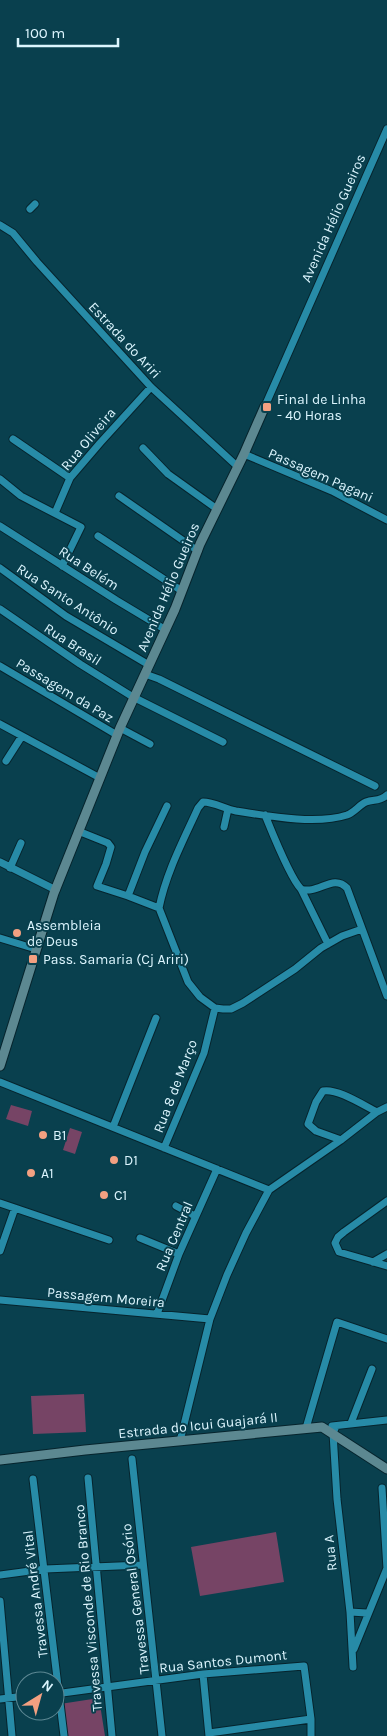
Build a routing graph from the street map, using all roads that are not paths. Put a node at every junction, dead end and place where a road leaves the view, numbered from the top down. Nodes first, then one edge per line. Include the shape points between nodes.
1 (387, 129) edge
2 (0, 225) edge
3 (151, 387) junction
4 (265, 406) joint
5 (13, 439) dead end
6 (143, 448) dead end
7 (244, 454) junction
8 (238, 467) junction
9 (70, 478) junction
10 (0, 480) edge
11 (119, 496) dead end
12 (217, 509) junction
13 (55, 513) junction
14 (387, 520) edge
15 (0, 526) edge
16 (98, 536) dead end
17 (198, 551) junction
18 (62, 566) junction
19 (0, 568) edge
20 (182, 592) junction
21 (0, 609) edge
22 (166, 630) junction
23 (149, 665) junction
24 (0, 666) edge
25 (145, 674) junction
26 (133, 697) junction
27 (0, 724) edge
28 (118, 731) junction
29 (22, 736) junction
30 (223, 742) dead end
31 (150, 744) dead end
32 (6, 761) dead end
33 (100, 778) junction
34 (375, 786) dead end
35 (387, 797) edge
36 (167, 806) dead end
37 (228, 809) junction
38 (265, 815) junction
39 (224, 827) dead end
40 (78, 831) junction
41 (21, 843) dead end
42 (0, 862) edge
43 (10, 868) junction
44 (301, 889) junction
45 (56, 890) junction
46 (128, 896) junction
47 (159, 908) junction
48 (362, 929) junction
49 (0, 938) edge
50 (328, 944) junction
51 (36, 949) junction
52 (387, 996) edge
53 (215, 1008) junction
54 (156, 1018) dead end
55 (0, 1066) edge
56 (0, 1082) edge
57 (387, 1107) edge
58 (377, 1112) junction
59 (114, 1127) junction
60 (341, 1140) junction
61 (164, 1148) junction
62 (217, 1169) junction
63 (269, 1190) junction
64 (387, 1201) edge
65 (0, 1203) edge
66 (176, 1206) dead end
67 (15, 1208) junction
68 (195, 1216) junction
69 (140, 1238) dead end
70 (109, 1240) dead end
71 (0, 1251) edge
72 (179, 1254) junction
73 (387, 1254) edge
74 (373, 1262) junction
75 (387, 1266) edge
76 (0, 1300) edge
77 (157, 1314) junction
78 (210, 1318) junction
79 (387, 1339) edge
80 (372, 1369) dead end
81 (387, 1420) edge
82 (351, 1424) junction
83 (306, 1428) junction
84 (335, 1430) junction
85 (180, 1441) junction
86 (132, 1459) dead end
87 (0, 1460) edge
88 (387, 1469) edge
89 (88, 1478) dead end
90 (34, 1479) dead end
91 (382, 1488) dead end
92 (142, 1565) junction
93 (97, 1568) junction
94 (45, 1569) junction
95 (387, 1569) edge
96 (0, 1575) edge
97 (0, 1601) edge
98 (350, 1612) junction
99 (368, 1613) junction
100 (352, 1653) junction
101 (353, 1667) dead end
102 (55, 1671) edge
103 (203, 1674) junction
104 (157, 1680) junction
105 (106, 1687) junction
106 (65, 1693) edge
107 (15, 1697) edge
108 (9, 1698) junction
109 (0, 1699) edge
110 (311, 1719) junction
111 (62, 1721) edge
112 (209, 1734) edge
113 (12, 1736) edge
114 (64, 1736) edge
115 (112, 1736) edge
116 (162, 1736) edge
117 (311, 1736) edge

1 - 4 street, Avenida Hélio Gueiros
2 - 3 street, Estrada do Ariri via 13,233
3 - 8 street, Estrada do Ariri
3 - 9 street, Rua Oliveira
4 - 7 main road, Avenida Hélio Gueiros
5 - 9 street
6 - 12 street via 168,474
7 - 8 main road, Avenida Hélio Gueiros
7 - 14 street, Passagem Pagani via 332,491
8 - 12 main road, Avenida Hélio Gueiros
9 - 13 street, Rua Oliveira
10 - 13 street via 21,496
11 - 17 street
12 - 17 main road, Avenida Hélio Gueiros
13 - 18 street via 81,527
15 - 18 street, Rua Belém
16 - 20 street
17 - 20 main road, Avenida Hélio Gueiros
18 - 22 street, Rua Belém
19 - 23 street, Rua Santo Antônio via 66,616
20 - 22 main road, Avenida Hélio Gueiros
21 - 26 street, Rua Brasil
22 - 23 main road, Avenida Hélio Gueiros
23 - 25 main road, Avenida Hélio Gueiros
24 - 28 street, Passagem da Paz
25 - 26 main road, Avenida Hélio Gueiros
25 - 34 street
26 - 28 main road, Avenida Hélio Gueiros
26 - 30 street, Rua Brasil
27 - 29 street
28 - 31 street, Passagem da Paz
28 - 33 main road, Avenida Hélio Gueiros
29 - 32 street
29 - 33 street
33 - 40 main road, Avenida Hélio Gueiros
35 - 38 street via 366,802 353,812 335,817 311,820
36 - 46 street
37 - 38 street
37 - 39 street
37 - 47 street via 205,801 199,805 164,888
38 - 44 street
40 - 45 main road, Avenida Hélio Gueiros
40 - 46 street via 111,847 96,886
41 - 43 street
42 - 43 street
43 - 45 street
44 - 48 street via 310,891 329,883 343,884
44 - 50 street
45 - 51 main road, Avenida Hélio Gueiros
46 - 47 street
47 - 53 street via 188,982
48 - 50 street
48 - 52 street
49 - 51 street
50 - 53 street via 243,1003 231,1009
51 - 55 main road, Avenida Hélio Gueiros
53 - 61 street, Rua 8 de Março via 204,1053
54 - 59 street
56 - 59 street
57 - 58 street
58 - 60 street
58 - 60 street via 340,1094 323,1091 308,1124
59 - 61 street
60 - 63 street
61 - 62 street
62 - 63 street
62 - 68 street, Rua Central
63 - 78 street
64 - 74 street via 338,1237 335,1243 339,1252
65 - 67 street
66 - 68 street
67 - 70 street
67 - 71 street
68 - 72 street, Rua Central
69 - 72 street
72 - 77 street, Rua Central
73 - 74 street
74 - 75 street
76 - 77 street, Passagem Moreira
77 - 78 street, Passagem Moreira
78 - 85 street
79 - 83 street via 336,1322
80 - 82 street
81 - 82 street
82 - 84 street
83 - 84 main road, Estrada do Icui Guajará II
83 - 85 main road, Estrada do Icui Guajará II
84 - 88 main road, Estrada do Icui Guajará II
84 - 98 street, Rua A via 337,1499
85 - 87 main road, Estrada do Icui Guajará II
86 - 92 street, Travessa General Osório
89 - 93 street, Travessa Visconde de Rio Branco
90 - 94 street, Travessa André Vital
91 - 95 street
92 - 93 street
92 - 104 street, Travessa General Osório
93 - 94 street
93 - 105 street, Travessa Visconde de Rio Branco
94 - 96 street
94 - 102 street, Travessa André Vital
95 - 99 street
97 - 108 street
98 - 99 street
98 - 100 street, Rua A
99 - 100 street
100 - 101 street, Rua A
103 - 104 street, Rua Santos Dumont
103 - 110 street, Rua Santos Dumont via 304,1666
103 - 112 street
104 - 105 street, Rua Santos Dumont
104 - 116 street, Travessa General Osório
105 - 106 street, Rua Santos Dumont
105 - 115 street, Travessa Visconde de Rio Branco
107 - 108 street
108 - 109 street
108 - 113 street
110 - 112 street
110 - 117 street
111 - 114 street, Travessa André Vital

